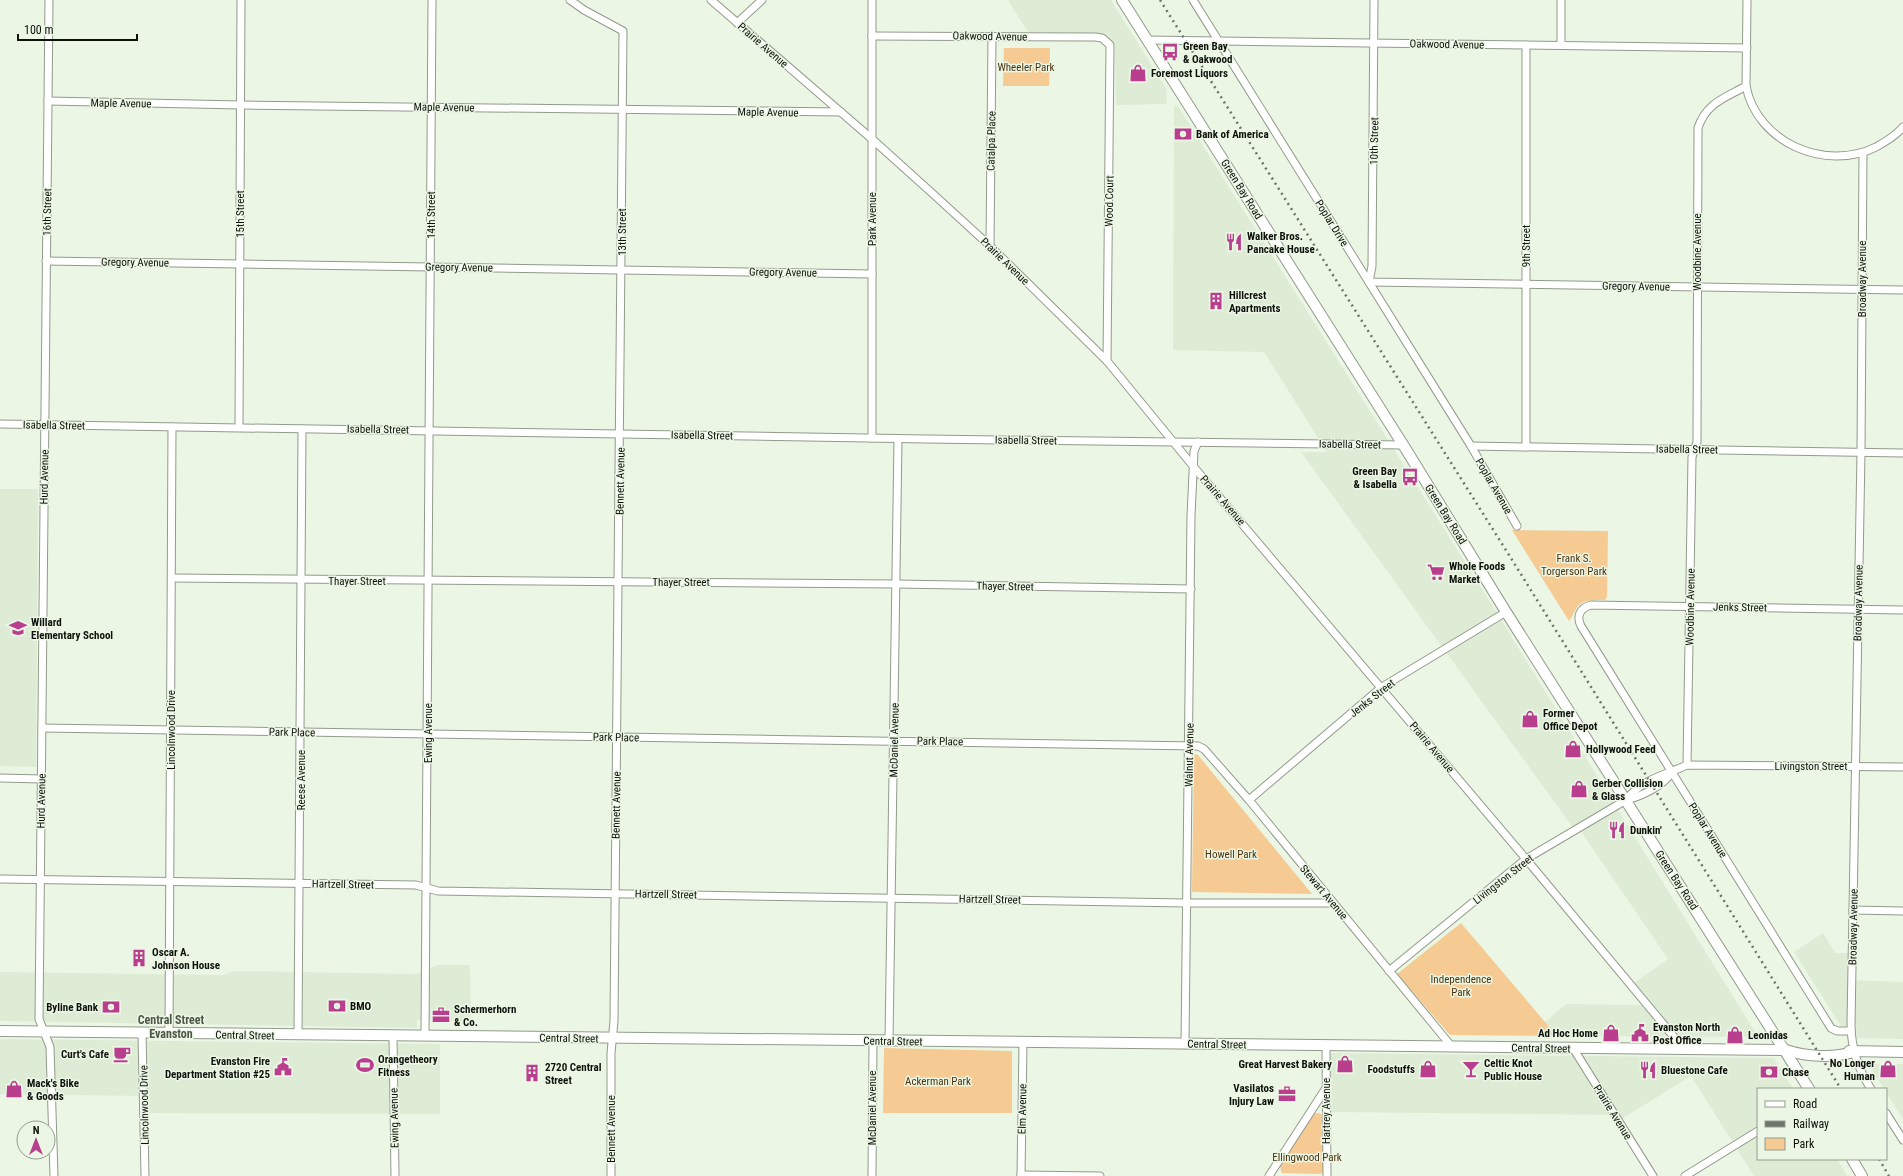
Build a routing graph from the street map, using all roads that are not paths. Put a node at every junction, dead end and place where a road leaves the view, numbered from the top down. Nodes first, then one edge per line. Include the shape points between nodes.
1 (49, 0) edge
2 (241, 0) edge
3 (432, 0) edge
4 (570, 0) edge
5 (711, 0) edge
6 (762, 0) edge
7 (872, 0) edge
8 (1122, 0) edge
9 (1193, 0) edge
10 (1374, 0) edge
11 (1561, 0) edge
12 (1747, 0) edge
13 (737, 23) junction
14 (872, 36) junction
15 (992, 36) junction
16 (1147, 40) junction
17 (1218, 40) junction
18 (1107, 41) joint
19 (1374, 43) junction
20 (1526, 45) junction
21 (1561, 45) junction
22 (1746, 51) junction
23 (1746, 86) junction
24 (48, 101) junction
25 (241, 105) junction
26 (432, 107) junction
27 (623, 110) junction
28 (841, 112) junction
29 (1902, 129) edge
30 (872, 139) junction
31 (1863, 154) junction
32 (990, 246) junction
33 (46, 261) junction
34 (240, 264) junction
35 (431, 267) junction
36 (622, 270) junction
37 (872, 274) junction
38 (1369, 282) junction
39 (1526, 284) junction
40 (1697, 287) junction
41 (1862, 289) junction
42 (1903, 290) edge
43 (1107, 361) junction
44 (0, 424) edge
45 (44, 424) junction
46 (172, 426) junction
47 (239, 427) junction
48 (302, 428) junction
49 (430, 430) junction
50 (620, 433) junction
51 (872, 438) junction
52 (898, 438) junction
53 (1174, 442) junction
54 (1198, 442) junction
55 (1404, 445) junction
56 (1471, 446) junction
57 (1696, 446) junction
58 (1526, 447) junction
59 (1861, 452) junction
60 (1903, 452) edge
61 (1193, 466) junction
62 (1517, 526) dead end
63 (172, 578) junction
64 (302, 580) junction
65 (429, 581) junction
66 (619, 582) junction
67 (896, 584) junction
68 (1191, 589) junction
69 (1690, 606) junction
70 (1858, 609) junction
71 (1903, 610) edge
72 (1506, 612) junction
73 (1579, 613) joint
74 (1382, 687) junction
75 (42, 728) junction
76 (171, 730) junction
77 (301, 732) junction
78 (428, 734) junction
79 (617, 737) junction
80 (894, 741) junction
81 (1190, 745) junction
82 (1687, 765) junction
83 (1856, 766) junction
84 (1903, 767) edge
85 (1672, 772) junction
86 (0, 778) edge
87 (41, 779) junction
88 (1249, 800) junction
89 (1626, 800) junction
90 (1526, 859) junction
91 (0, 879) edge
92 (40, 879) junction
93 (170, 881) junction
94 (299, 884) junction
95 (426, 888) junction
96 (615, 894) junction
97 (892, 898) junction
98 (1187, 903) junction
99 (1333, 903) junction
100 (1853, 910) junction
101 (1903, 911) edge
102 (1389, 971) junction
103 (0, 1031) edge
104 (1851, 1031) junction
105 (44, 1032) junction
106 (142, 1033) junction
107 (169, 1034) junction
108 (298, 1035) junction
109 (393, 1036) junction
110 (425, 1036) junction
111 (613, 1038) junction
112 (873, 1041) junction
113 (890, 1041) junction
114 (1023, 1042) junction
115 (1185, 1044) junction
116 (1326, 1046) junction
117 (1452, 1047) junction
118 (1573, 1048) junction
119 (1684, 1049) junction
120 (1786, 1050) junction
121 (1854, 1052) junction
122 (1903, 1052) edge
123 (1326, 1088) junction
124 (1808, 1088) edge
125 (1870, 1088) edge
126 (1887, 1115) edge
127 (1757, 1132) edge
128 (1903, 1140) edge
129 (1853, 1160) edge
130 (54, 1176) edge
131 (145, 1176) edge
132 (395, 1176) edge
133 (611, 1176) edge
134 (872, 1176) edge
135 (1021, 1176) edge
136 (1100, 1176) edge
137 (1269, 1176) edge
138 (1327, 1176) edge
139 (1653, 1176) edge
140 (1685, 1176) edge
141 (1862, 1176) edge

1 - 24 street, 16th Street
2 - 25 street, 15th Street
3 - 26 street, 14th Street
4 - 27 street, 13th Street via 623,31
5 - 13 street, Prairie Avenue
6 - 13 street
7 - 14 street, Park Avenue
8 - 16 main road, Green Bay Road
9 - 17 street, Poplar Drive
10 - 19 street, 10th Street
11 - 21 street
12 - 22 street
13 - 28 street, Prairie Avenue
14 - 15 street, Oakwood Avenue
14 - 30 street, Park Avenue
15 - 18 street, Oakwood Avenue via 1095,37
15 - 32 street, Catalpa Place
16 - 17 street, Oakwood Avenue
16 - 55 main road, Green Bay Road
17 - 19 street, Oakwood Avenue
17 - 38 street, Poplar Drive
18 - 43 street, Wood Court via 1110,51
19 - 20 street, Oakwood Avenue
19 - 38 street, 10th Street via 1372,266
20 - 21 street, Oakwood Avenue
20 - 39 street, 9th Street
21 - 22 street, Oakwood Avenue
22 - 23 street
23 - 31 street via 1748,98 1761,119 1779,137 1795,147 1810,154 1827,157
23 - 40 street, Woodbine Avenue via 1709,107 1698,128
24 - 25 street, Maple Avenue
24 - 33 street, 16th Street
25 - 26 street, Maple Avenue
25 - 34 street, 15th Street
26 - 27 street, Maple Avenue
26 - 35 street, 14th Street
27 - 28 street, Maple Avenue
27 - 36 street, 13th Street
28 - 30 street, Prairie Avenue
29 - 31 street
30 - 32 street, Prairie Avenue
30 - 37 street, Park Avenue
31 - 41 street, Broadway Avenue
32 - 43 street, Prairie Avenue
33 - 34 street, Gregory Avenue
33 - 45 street, 16th Street
34 - 35 street, Gregory Avenue
34 - 47 street, 15th Street
35 - 36 street, Gregory Avenue
35 - 49 street, 14th Street
36 - 37 street, Gregory Avenue
36 - 50 street, 13th Street
37 - 51 street, Park Avenue
38 - 39 street, Gregory Avenue
38 - 56 street, Poplar Drive
39 - 40 street, Gregory Avenue
39 - 58 street, 9th Street
40 - 41 street, Gregory Avenue
40 - 57 street, Woodbine Avenue
41 - 42 street, Gregory Avenue
41 - 59 street, Broadway Avenue
43 - 53 street, Prairie Avenue
44 - 45 street, Isabella Street
45 - 46 street, Isabella Street
45 - 75 street, Hurd Avenue
46 - 47 street, Isabella Street
46 - 63 street, Lincolnwood Drive
47 - 48 street, Isabella Street
48 - 49 street, Isabella Street
48 - 64 street, Reese Avenue
49 - 50 street, Isabella Street
49 - 65 street, Ewing Avenue
50 - 51 street, Isabella Street
50 - 66 street, Bennett Avenue
51 - 52 street, Isabella Street
52 - 53 street, Isabella Street
52 - 67 street, McDaniel Avenue
53 - 54 street, Isabella Street
53 - 61 street, Prairie Avenue
54 - 55 street, Isabella Street
54 - 61 street, Walnut Avenue via 1194,450
55 - 72 main road, Green Bay Road
56 - 58 street, Isabella Street
56 - 62 street, Poplar Avenue
57 - 58 street, Isabella Street
57 - 59 street, Isabella Street
57 - 69 street, Woodbine Avenue via 1692,457
59 - 60 street, Isabella Street
59 - 70 street, Broadway Avenue
61 - 68 street, Walnut Avenue
61 - 74 street, Prairie Avenue
63 - 64 street, Thayer Street
63 - 76 street, Lincolnwood Drive
64 - 65 street, Thayer Street
64 - 77 street, Reese Avenue
65 - 66 street, Thayer Street
65 - 78 street, Ewing Avenue
66 - 67 street, Thayer Street
66 - 79 street, Bennett Avenue
67 - 68 street, Thayer Street
67 - 80 street, McDaniel Avenue
68 - 81 street, Walnut Avenue
69 - 70 street, Jenks Street
69 - 73 street, Jenks Street via 1590,605
69 - 82 street, Woodbine Avenue
70 - 71 street, Jenks Street
70 - 83 street, Broadway Avenue
72 - 74 street, Jenks Street
72 - 89 main road, Green Bay Road
73 - 85 street, Poplar Avenue via 1581,626
74 - 88 street, Jenks Street
74 - 90 street, Prairie Avenue
75 - 76 street, Park Place
75 - 87 street, Hurd Avenue
76 - 77 street, Park Place
76 - 93 street, Lincolnwood Drive
77 - 78 street, Park Place
77 - 94 street, Reese Avenue
78 - 79 street, Park Place
78 - 95 street, Ewing Avenue
79 - 80 street, Park Place
79 - 96 street, Bennett Avenue
80 - 81 street, Park Place
80 - 97 street, McDaniel Avenue
81 - 88 street, Stewart Avenue via 1204,749
81 - 98 street, Walnut Avenue
82 - 83 street, Livingston Street
82 - 85 street, Livingston Street
83 - 84 street, Livingston Street
83 - 100 street, Broadway Avenue
85 - 89 street, Livingston Street via 1662,773 1633,790
85 - 104 street, Poplar Avenue via 1831,1028 1837,1031
86 - 87 street
87 - 92 street, Hurd Avenue
88 - 99 street, Stewart Avenue
89 - 90 street, Livingston Street
89 - 120 main road, Green Bay Road
90 - 102 street, Livingston Street
90 - 119 street, Prairie Avenue
91 - 92 street, Hartzell Street
92 - 93 street, Hartzell Street
92 - 105 street, Hurd Avenue via 39,1020
93 - 94 street, Hartzell Street
93 - 107 street, Lincolnwood Drive
94 - 95 street, Hartzell Street via 416,885
94 - 108 street, Reese Avenue
95 - 96 street, Hartzell Street via 438,891
95 - 110 street, Ewing Avenue
96 - 97 street, Hartzell Street
96 - 111 street, Bennett Avenue
97 - 98 street, Hartzell Street
97 - 113 street, McDaniel Avenue
98 - 99 street, Hartzell Street
98 - 115 street, Walnut Avenue
99 - 102 street, Stewart Avenue
100 - 101 street
100 - 104 street, Broadway Avenue
102 - 117 street, Stewart Avenue
103 - 105 main road, Central Street
104 - 121 street, Broadway Avenue
105 - 106 main road, Central Street
105 - 130 street, Hurd Avenue via 50,1047
106 - 107 main road, Central Street
106 - 131 street, Lincolnwood Drive
107 - 108 main road, Central Street
108 - 109 main road, Central Street
109 - 110 main road, Central Street
109 - 132 street, Ewing Avenue
110 - 111 main road, Central Street
111 - 112 main road, Central Street
111 - 133 street, Bennett Avenue
112 - 113 main road, Central Street
112 - 134 street, McDaniel Avenue
113 - 114 main road, Central Street
114 - 115 main road, Central Street
114 - 135 street, Elm Avenue
115 - 116 main road, Central Street
116 - 117 main road, Central Street
116 - 123 street, Hartrey Avenue
117 - 118 main road, Central Street
118 - 119 main road, Central Street
118 - 139 street, Prairie Avenue
119 - 120 main road, Central Street
120 - 121 main road, Central Street via 1798,1054 1842,1055
120 - 124 main road, Green Bay Road
121 - 122 main road, Central Street
121 - 125 street via 1861,1074
123 - 137 street
123 - 138 street, Hartrey Avenue
126 - 128 street
127 - 140 street
129 - 141 main road
135 - 136 street

